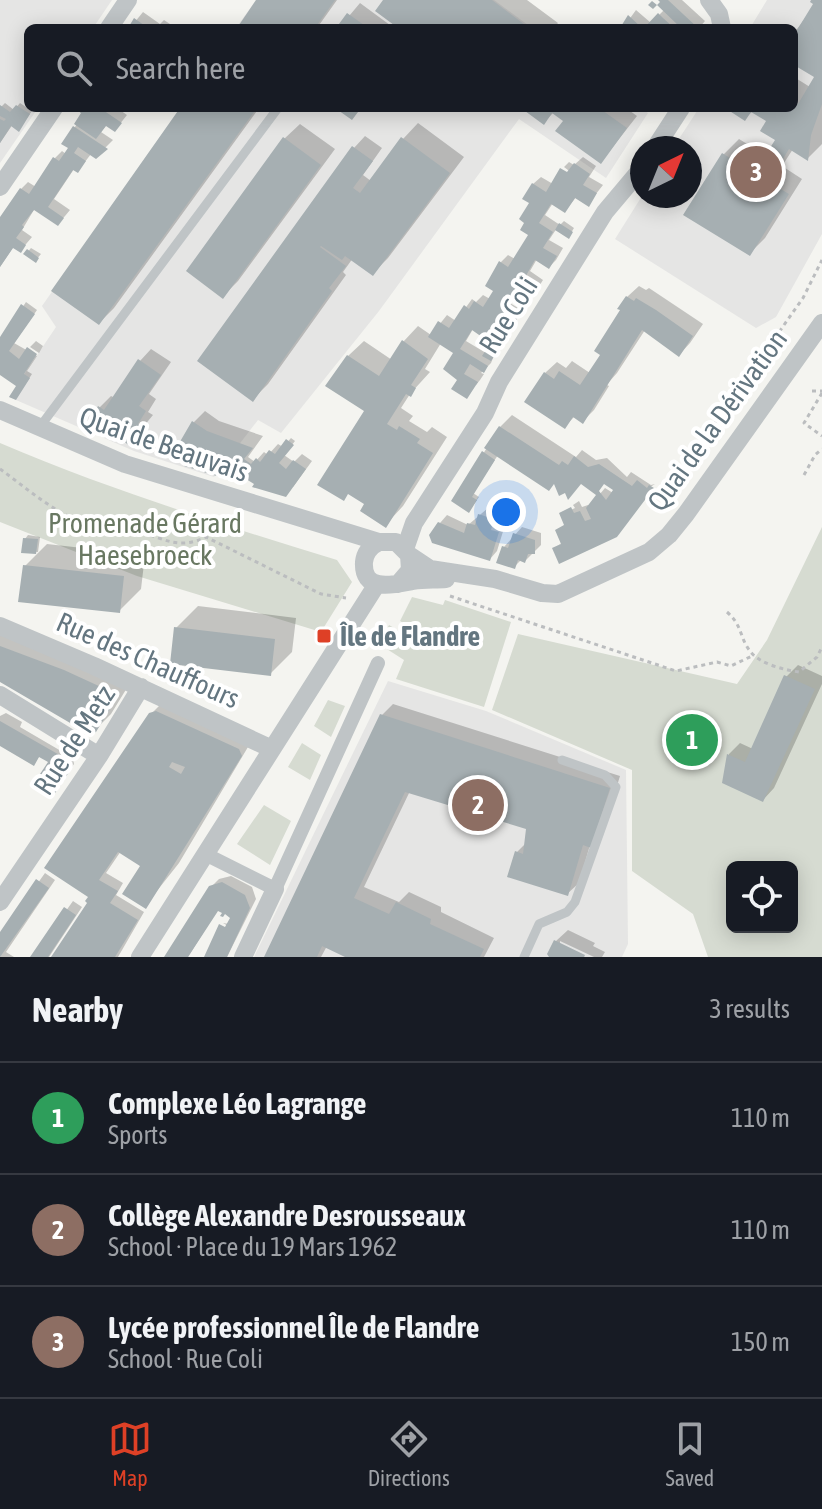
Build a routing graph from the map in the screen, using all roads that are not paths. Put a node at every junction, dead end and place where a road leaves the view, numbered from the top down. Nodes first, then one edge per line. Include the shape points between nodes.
1 (128, 0) edge
2 (732, 0) edge
3 (717, 14) edge
4 (112, 24) edge
5 (51, 112) edge
6 (275, 112) edge
7 (678, 112) edge
8 (663, 136) edge
9 (630, 182) edge
10 (0, 187) edge
11 (822, 323) edge
12 (0, 410) edge
13 (39, 428) junction
14 (311, 523) junction
15 (396, 546) junction
16 (364, 565) junction
17 (476, 577) junction
18 (377, 584) junction
19 (398, 584) junction
20 (0, 626) edge
21 (378, 663) dead end
22 (141, 687) junction
23 (0, 695) edge
24 (272, 749) junction
25 (99, 756) junction
26 (562, 760) dead end
27 (205, 854) junction
28 (275, 889) junction
29 (0, 902) edge
30 (140, 957) edge
31 (243, 957) edge
32 (524, 957) edge

1 - 4 street
2 - 3 street
5 - 10 street
6 - 13 lane
7 - 8 street
9 - 15 street, Rue Coli via 605,212 485,413
11 - 17 street, Quai de la Dérivation via 691,507 649,552 558,594
12 - 13 street, Quai de Beauvais
13 - 14 street, Quai de Beauvais via 125,464
14 - 15 street, Quai de Beauvais
14 - 16 street, Quai de Beauvais via 348,543
15 - 16 street via 368,551
15 - 17 street, Quai de la Dérivation via 430,569
15 - 19 street via 410,570
16 - 18 street
17 - 19 street, Quai de la Dérivation
18 - 19 street
18 - 24 street
20 - 22 street, Rue des Chauffours
21 - 28 street
22 - 24 street, Rue des Chauffours
22 - 25 street, Rue de Metz
23 - 25 street
24 - 27 street
25 - 29 street, Rue de Metz
26 - 32 lane via 605,775 616,787 575,902 567,912 539,924
27 - 28 street
27 - 30 street
28 - 31 street

